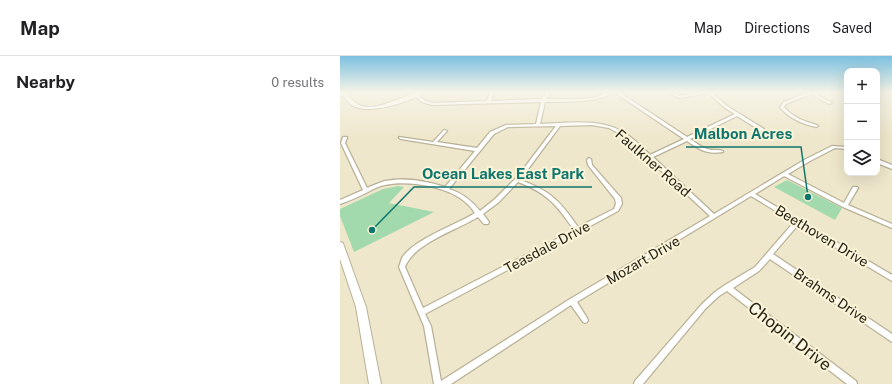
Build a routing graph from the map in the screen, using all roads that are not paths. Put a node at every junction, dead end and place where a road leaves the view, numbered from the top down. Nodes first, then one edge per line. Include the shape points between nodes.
1 (542, 107) edge
2 (639, 107) edge
3 (727, 107) edge
4 (782, 107) edge
5 (738, 114) junction
6 (538, 125) junction
7 (559, 125) junction
8 (816, 126) dead end
9 (445, 131) dead end
10 (764, 133) dead end
11 (345, 138) dead end
12 (401, 138) dead end
13 (686, 138) junction
14 (434, 142) junction
15 (844, 148) edge
16 (478, 150) junction
17 (721, 151) dead end
18 (649, 157) junction
19 (589, 160) dead end
20 (880, 162) edge
21 (892, 167) edge
22 (784, 174) junction
23 (516, 180) junction
24 (854, 188) dead end
25 (446, 189) junction
26 (366, 191) junction
27 (751, 194) junction
28 (340, 202) edge
29 (845, 206) junction
30 (479, 214) junction
31 (714, 217) junction
32 (486, 222) dead end
33 (797, 222) junction
34 (892, 226) edge
35 (578, 231) junction
36 (340, 246) edge
37 (769, 255) junction
38 (892, 278) edge
39 (727, 287) junction
40 (572, 301) junction
41 (422, 312) junction
42 (584, 320) dead end
43 (892, 338) edge
44 (375, 384) edge
45 (438, 384) edge
46 (444, 384) edge
47 (638, 384) edge
48 (853, 384) edge

1 - 6 street
2 - 13 street
3 - 5 street
4 - 8 street via 788,113
5 - 10 street
5 - 13 street
6 - 7 street, Faulkner Road
6 - 16 street, Faulkner Road via 507,126 497,129
7 - 18 street, Faulkner Road via 598,124 615,129
7 - 23 street
9 - 14 street
11 - 26 street via 343,143
12 - 14 street
13 - 17 street via 705,151
13 - 18 street
14 - 16 street
15 - 22 street, Mozart Drive via 827,150
16 - 25 street, Faulkner Road
18 - 31 street, Faulkner Road
19 - 35 street, Teasdale Drive via 618,198 619,204 613,213
20 - 21 street
22 - 27 street, Mozart Drive
22 - 29 street
23 - 30 street via 501,199
23 - 35 street via 545,191
24 - 29 street
25 - 26 street via 398,181
25 - 30 street via 468,201
26 - 28 street
27 - 31 street, Mozart Drive
27 - 33 street, Beethoven Drive
29 - 34 street
30 - 32 street
30 - 41 street via 413,250 405,257 402,266
31 - 40 street, Mozart Drive
33 - 37 street
33 - 38 street, Beethoven Drive
35 - 41 street, Teasdale Drive
36 - 44 main road via 361,307
37 - 39 street via 751,274
37 - 43 street, Brahms Drive
39 - 47 street via 699,312
39 - 48 street, Chopin Drive
40 - 42 street
40 - 46 street, Mozart Drive
41 - 45 street via 431,343

